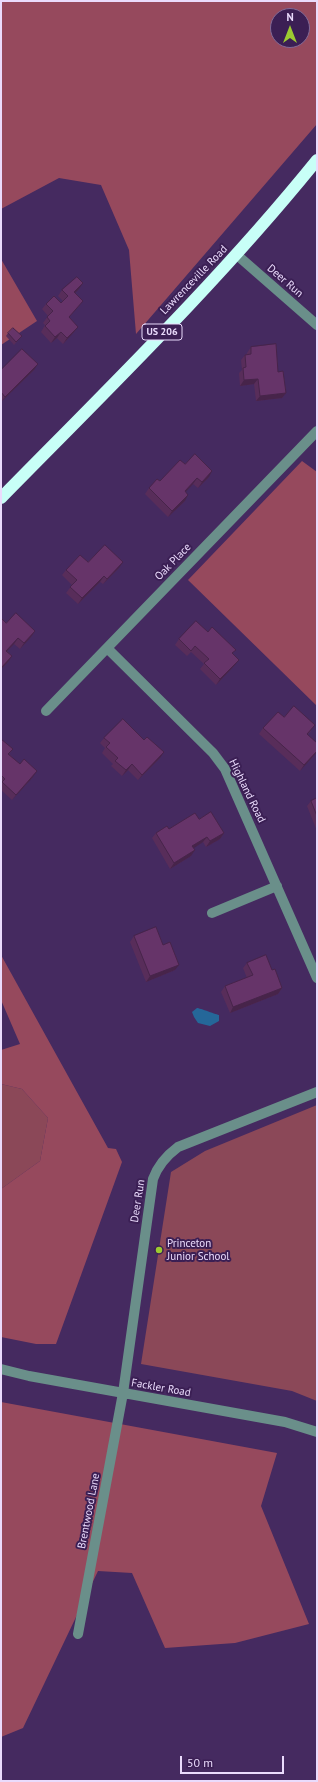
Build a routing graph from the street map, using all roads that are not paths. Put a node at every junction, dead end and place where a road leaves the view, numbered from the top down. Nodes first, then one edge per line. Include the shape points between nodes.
1 (317, 160) edge
2 (237, 254) junction
3 (317, 325) edge
4 (317, 431) edge
5 (1, 498) edge
6 (107, 648) junction
7 (46, 711) dead end
8 (277, 886) junction
9 (212, 913) dead end
10 (317, 978) edge
11 (317, 1092) edge
12 (1, 1369) edge
13 (123, 1393) junction
14 (317, 1432) edge
15 (78, 1634) dead end

1 - 2 highway, Lawrenceville Road / US 206
2 - 3 street, Deer Run
2 - 5 highway, Lawrenceville Road / US 206
4 - 6 street, Oak Place
6 - 7 street, Oak Place
6 - 8 street, Highland Road via 213,753 225,769
8 - 9 street
8 - 10 street, Highland Road
11 - 13 street, Deer Run via 178,1147 167,1155 157,1168 153,1179
12 - 13 street, Fackler Road
13 - 14 street, Fackler Road via 285,1422
13 - 15 street, Brentwood Lane

